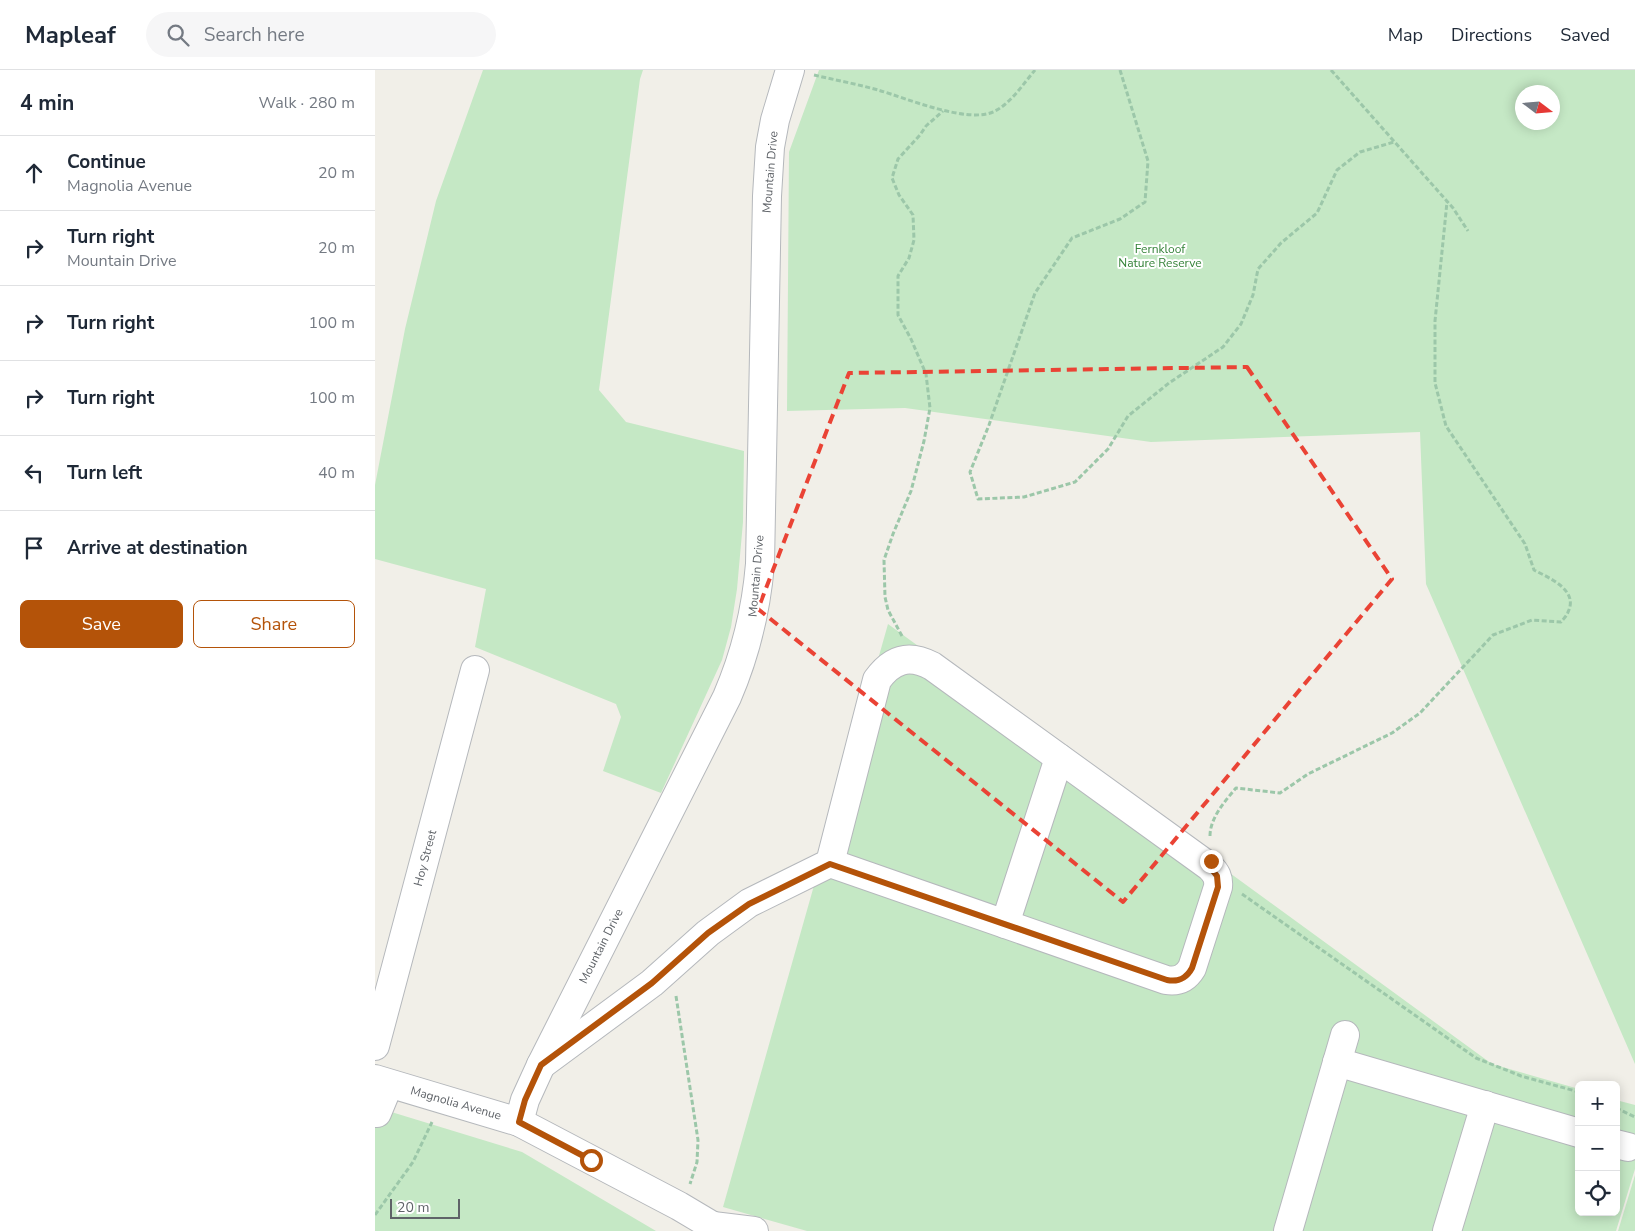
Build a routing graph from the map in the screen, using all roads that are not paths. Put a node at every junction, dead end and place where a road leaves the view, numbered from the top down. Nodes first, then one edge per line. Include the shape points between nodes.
1 (801, 72) edge
2 (475, 670) dead end
3 (1059, 758) junction
4 (830, 864) junction
5 (1005, 924) junction
6 (1345, 1035) dead end
7 (375, 1046) edge
8 (1337, 1062) junction
9 (541, 1065) junction
10 (382, 1081) edge
11 (1485, 1105) junction
12 (377, 1113) dead end
13 (519, 1122) junction
14 (1575, 1132) edge
15 (717, 1228) edge
16 (754, 1231) edge
17 (1288, 1231) edge
18 (1447, 1231) edge

1 - 9 street, Mountain Drive via 775,120 770,147 760,564 750,631 727,697
2 - 7 street, Hoy Street
3 - 4 street via 923,661 901,661 891,665 883,671 873,689
3 - 5 street
3 - 5 street via 1214,871 1218,887 1194,963 1180,980 1167,980
4 - 5 street
4 - 9 street via 749,904 708,933 652,983
6 - 8 street
8 - 11 street
8 - 17 street
9 - 13 street, Mountain Drive
10 - 12 street
10 - 13 street, Magnolia Avenue
11 - 14 street
11 - 18 street
13 - 15 street, Magnolia Avenue
15 - 16 street

